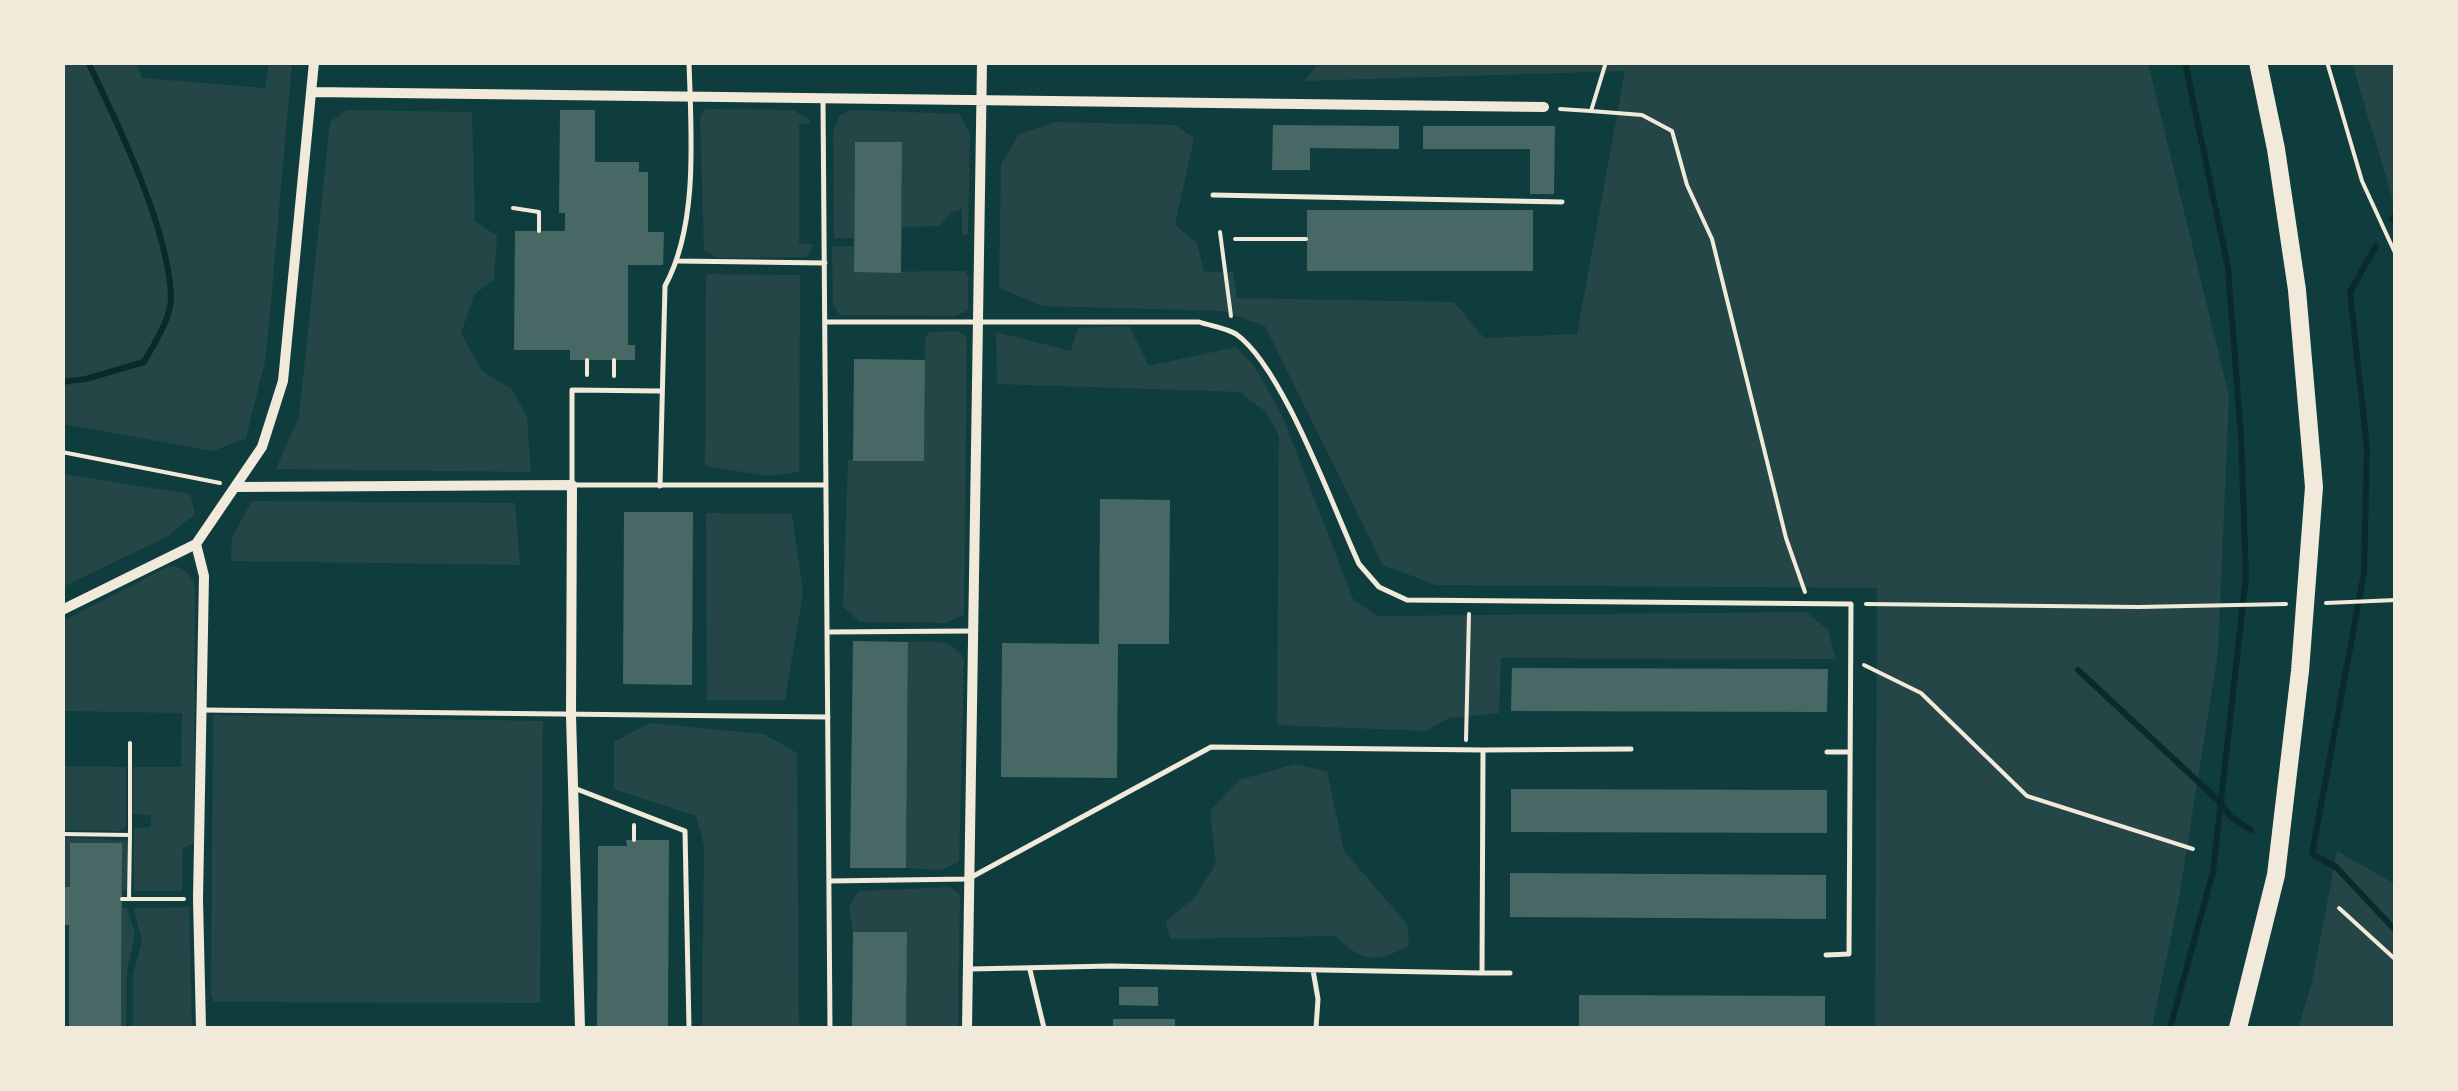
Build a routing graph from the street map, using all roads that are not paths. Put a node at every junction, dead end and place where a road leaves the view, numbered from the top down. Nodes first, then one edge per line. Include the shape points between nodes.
1 (314, 62) edge
2 (689, 62) edge
3 (982, 62) edge
4 (2258, 62) edge
5 (311, 92) junction
6 (690, 97) junction
7 (824, 99) junction
8 (982, 101) junction
9 (1544, 108) dead end
10 (1213, 194) dead end
11 (1562, 202) dead end
12 (678, 261) junction
13 (824, 263) junction
14 (976, 320) junction
15 (825, 322) junction
16 (660, 391) junction
17 (572, 485) junction
18 (826, 485) junction
19 (660, 486) junction
20 (236, 487) junction
21 (196, 544) junction
22 (62, 610) edge
23 (971, 631) junction
24 (827, 632) junction
25 (203, 710) junction
26 (571, 716) junction
27 (828, 717) junction
28 (1631, 748) dead end
29 (1483, 750) junction
30 (1827, 752) dead end
31 (1849, 752) junction
32 (574, 788) junction
33 (968, 880) junction
34 (829, 881) junction
35 (1826, 955) dead end
36 (968, 969) junction
37 (1030, 970) junction
38 (1312, 970) junction
39 (1482, 973) junction
40 (1510, 973) dead end
41 (201, 1028) edge
42 (580, 1028) edge
43 (689, 1028) edge
44 (830, 1028) edge
45 (967, 1028) edge
46 (1044, 1028) edge
47 (1316, 1028) edge
48 (2238, 1028) edge

1 - 5 street
2 - 6 lane
3 - 8 street
4 - 48 main road via 2297,290 2314,487 2276,876
5 - 6 street
5 - 20 street via 283,380 262,447
6 - 7 street
6 - 12 lane via 691,168
7 - 8 street
7 - 13 lane
8 - 9 street
8 - 14 street
10 - 11 lane
12 - 13 lane
12 - 16 lane via 664,286
13 - 15 lane
14 - 15 lane
14 - 23 street
14 - 31 lane via 1200,322 1233,332 1278,386 1359,564 1380,587 1407,600 1851,604
15 - 18 lane
16 - 17 lane via 572,390
16 - 19 lane
17 - 19 lane
17 - 20 street
17 - 26 street
18 - 19 lane
18 - 24 lane
20 - 21 street
21 - 22 street
21 - 25 street via 204,576
23 - 24 lane
23 - 33 street
24 - 27 lane
25 - 26 lane
25 - 41 street
26 - 27 lane
26 - 32 street
27 - 34 lane
28 - 29 lane
29 - 33 lane via 1211,748
29 - 39 lane
30 - 31 lane
31 - 35 lane via 1849,954
32 - 42 street
32 - 43 lane via 685,831
33 - 34 lane
33 - 36 street
34 - 44 lane
36 - 37 lane
36 - 45 street
37 - 38 lane
37 - 46 lane
38 - 39 lane
38 - 47 lane
39 - 40 lane

